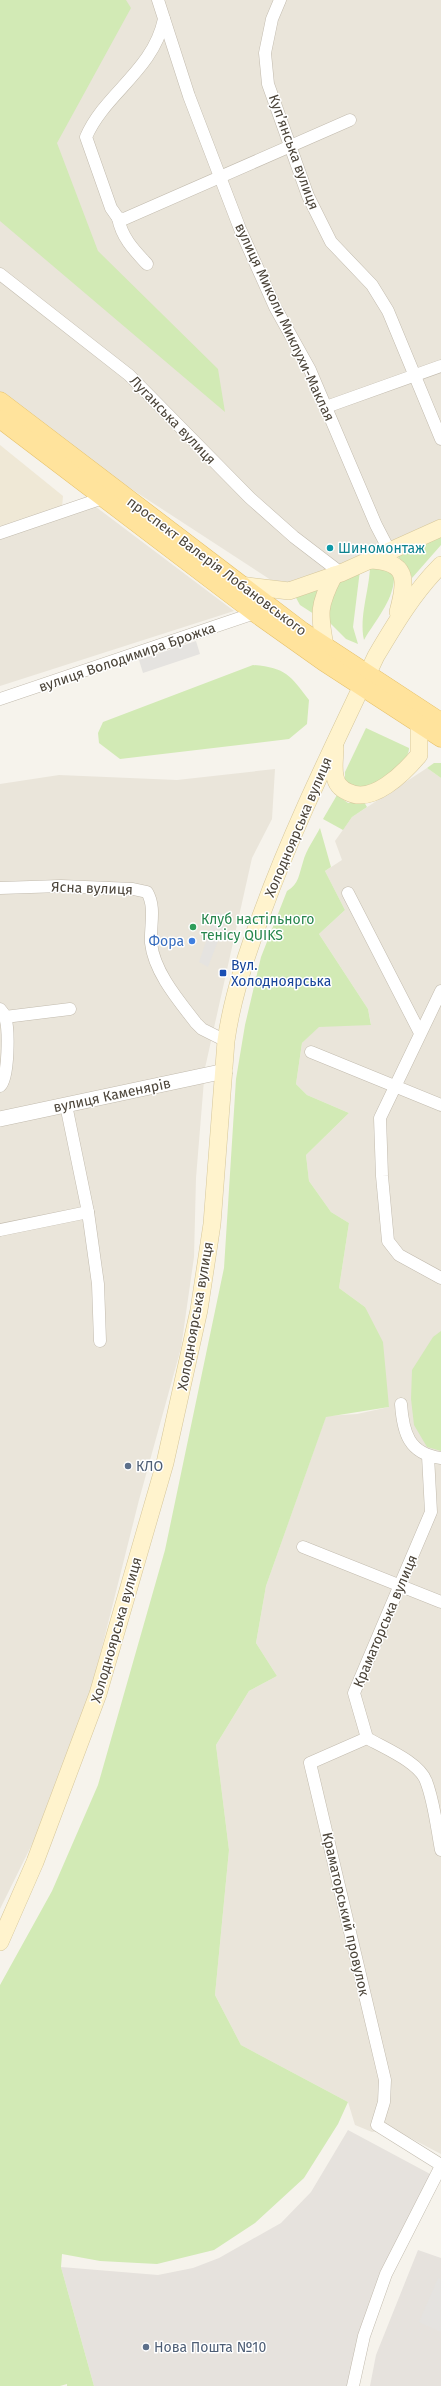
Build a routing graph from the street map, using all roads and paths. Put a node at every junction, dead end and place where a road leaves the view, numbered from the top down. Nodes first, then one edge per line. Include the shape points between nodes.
1 (158, 0) edge
2 (280, 0) edge
3 (165, 16) junction
4 (350, 120) dead end
5 (290, 147) junction
6 (221, 178) junction
7 (118, 218) junction
8 (148, 264) dead end
9 (0, 274) edge
10 (441, 366) edge
11 (416, 376) junction
12 (0, 401) edge
13 (326, 407) junction
14 (0, 419) edge
15 (441, 439) edge
16 (103, 498) junction
17 (441, 528) edge
18 (0, 533) edge
19 (389, 550) junction
20 (369, 560) junction
21 (441, 565) edge
22 (337, 574) junction
23 (240, 585) junction
24 (255, 613) junction
25 (395, 623) junction
26 (325, 646) junction
27 (365, 681) junction
28 (0, 700) edge
29 (441, 722) edge
30 (419, 726) junction
31 (441, 738) edge
32 (335, 742) junction
33 (0, 888) edge
34 (348, 893) dead end
35 (441, 991) edge
36 (70, 1009) dead end
37 (3, 1013) edge
38 (420, 1033) junction
39 (226, 1041) junction
40 (311, 1052) dead end
41 (225, 1071) junction
42 (394, 1085) junction
43 (0, 1086) edge
44 (66, 1105) junction
45 (441, 1105) edge
46 (0, 1118) edge
47 (88, 1212) junction
48 (0, 1230) edge
49 (441, 1278) edge
50 (100, 1341) dead end
51 (401, 1404) dead end
52 (428, 1456) junction
53 (441, 1458) edge
54 (303, 1547) dead end
55 (398, 1586) junction
56 (441, 1602) edge
57 (367, 1738) junction
58 (441, 1850) edge
59 (0, 1942) edge
60 (441, 2166) edge
61 (353, 2386) edge

1 - 3 street, вулиця Миколи Миклухи-Маклая
2 - 5 street, Купʼянська вулиця via 272,19 265,53 268,84
3 - 6 street, вулиця Миколи Миклухи-Маклая via 189,96
3 - 7 street via 161,35 154,48 127,85 94,119 86,137 111,208
4 - 5 street
5 - 6 street
5 - 11 street, Купʼянська вулиця via 308,196 331,242 372,285 388,311
6 - 7 street via 124,219
6 - 13 street, вулиця Миколи Миклухи-Маклая via 261,277 310,370
7 - 8 street via 121,231 130,245
9 - 22 street, Луганська вулиця via 130,374 250,498
10 - 11 street
11 - 13 street
11 - 15 street, Купʼянська вулиця
12 - 23 main road, проспект Валерія Лобановського
13 - 19 street, вулиця Миколи Миклухи-Маклая
14 - 16 main road, проспект Валерія Лобановського
16 - 18 street
16 - 24 main road, проспект Валерія Лобановського
17 - 19 main road
19 - 20 main road
20 - 22 main road
20 - 25 main road via 385,560 398,566 404,578 404,590
21 - 25 main road
22 - 23 main road via 290,591
22 - 26 main road via 323,596 320,609
23 - 26 main road, проспект Валерія Лобановського
24 - 27 main road, проспект Валерія Лобановського
24 - 28 street, вулиця Володимира Брожка
25 - 27 main road
26 - 27 main road, проспект Валерія Лобановського
27 - 29 main road, проспект Валерія Лобановського
27 - 30 main road, проспект Валерія Лобановського
27 - 32 main road, Холодноярська вулиця
30 - 31 main road, проспект Валерія Лобановського
30 - 32 main road via 419,755 398,776 368,795 356,796 340,787 335,777
32 - 39 main road, Холодноярська вулиця via 278,867 244,962
33 - 39 street, Ясна вулиця via 61,886 133,889 147,892 151,903 151,943 155,960 196,1023 202,1029
34 - 38 street
35 - 38 street
36 - 37 street
37 - 43 street via 7,1061 6,1073
38 - 42 street
39 - 41 main road, Холодноярська вулиця
40 - 42 street
41 - 44 street, вулиця Каменярів
41 - 59 main road, Холодноярська вулиця via 212,1224 199,1310 165,1463 98,1694 35,1862
42 - 45 street
42 - 49 street via 380,1118 388,1241 399,1255
44 - 46 street, вулиця Каменярів
44 - 47 street
47 - 48 street
47 - 50 street via 98,1284
51 - 52 street via 402,1421 407,1435 414,1447
52 - 53 street
52 - 55 street, Краматорська вулиця via 431,1512
54 - 55 street
55 - 56 street
55 - 57 street, Краматорська вулиця via 354,1693
57 - 58 street via 401,1757 417,1769 426,1780
57 - 60 street, Краматорський провулок via 310,1763 385,2080 384,2102 377,2125
60 - 61 street via 386,2274 364,2336

